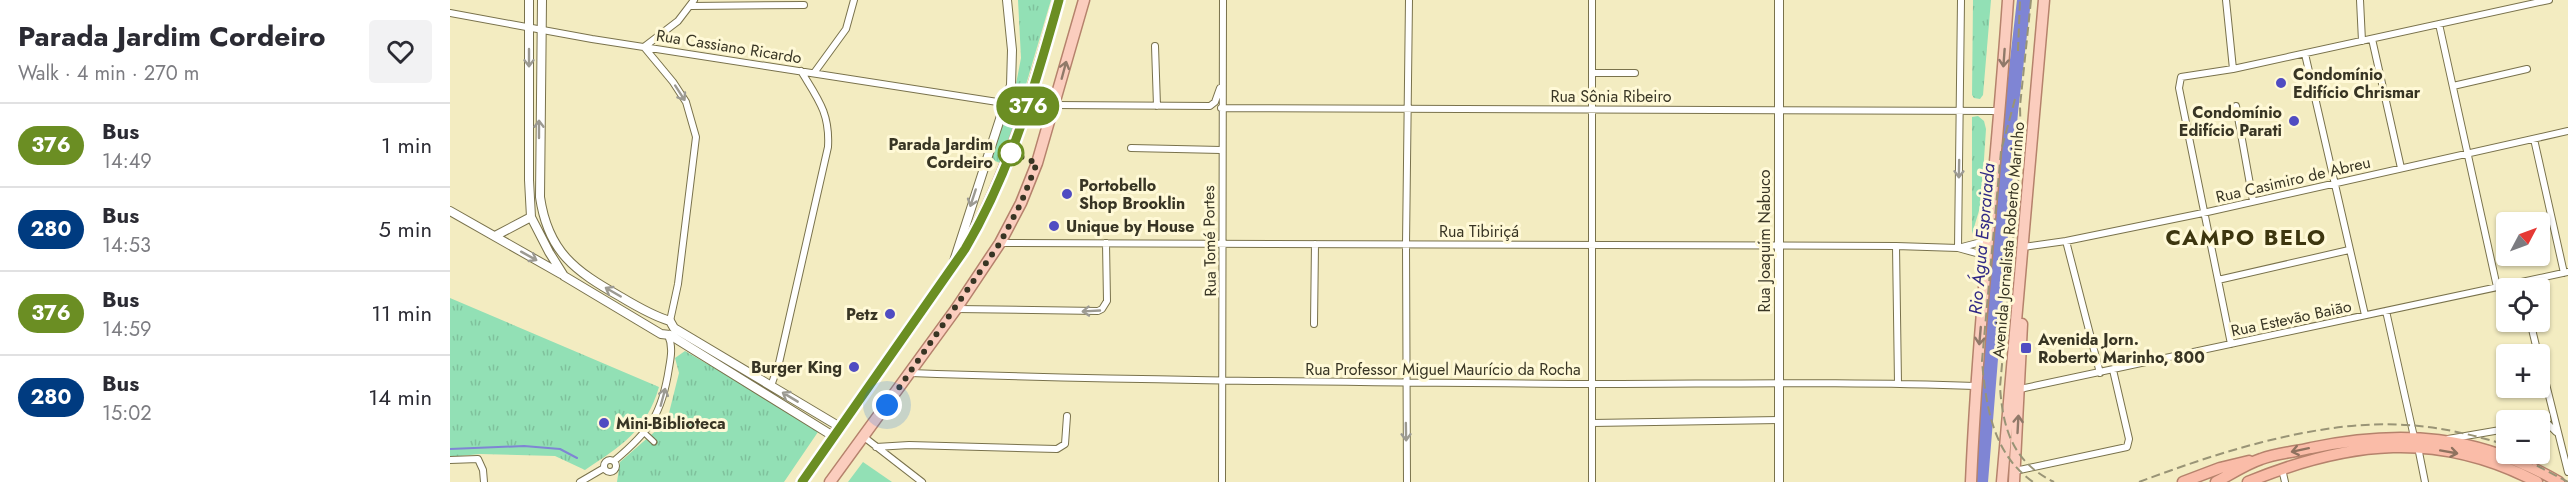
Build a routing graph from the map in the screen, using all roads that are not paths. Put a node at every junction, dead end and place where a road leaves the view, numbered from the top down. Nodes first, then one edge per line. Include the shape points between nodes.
1 (529, 0) edge
2 (542, 0) edge
3 (854, 0) edge
4 (1007, 0) edge
5 (1059, 0) edge
6 (1084, 0) edge
7 (1223, 0) edge
8 (1409, 0) edge
9 (1592, 0) edge
10 (1779, 0) edge
11 (1961, 0) edge
12 (2008, 0) edge
13 (2044, 0) edge
14 (2226, 0) edge
15 (2360, 0) edge
16 (2549, 0) edge
17 (692, 3) edge
18 (804, 5) dead end
19 (450, 15) edge
20 (2439, 24) junction
21 (529, 26) junction
22 (541, 29) junction
23 (2372, 39) junction
24 (2362, 41) junction
25 (1155, 46) dead end
26 (644, 47) junction
27 (2305, 54) junction
28 (2233, 69) junction
29 (2527, 69) dead end
30 (801, 71) junction
31 (814, 73) junction
32 (1592, 73) junction
33 (1635, 73) dead end
34 (1222, 84) junction
35 (2453, 86) junction
36 (1004, 103) junction
37 (1054, 105) junction
38 (1157, 106) junction
39 (2236, 106) dead end
40 (1221, 108) junction
41 (1409, 109) junction
42 (1592, 109) junction
43 (1779, 110) junction
44 (1959, 111) junction
45 (2001, 111) junction
46 (2568, 131) edge
47 (2534, 139) junction
48 (1131, 148) dead end
49 (1221, 150) junction
50 (2467, 154) junction
51 (2401, 168) junction
52 (529, 180) junction
53 (539, 182) junction
54 (2334, 183) junction
55 (540, 197) junction
56 (529, 198) junction
57 (2253, 201) junction
58 (450, 211) edge
59 (2203, 213) junction
60 (531, 217) junction
61 (495, 236) junction
62 (1989, 240) junction
63 (2066, 241) junction
64 (1000, 243) junction
65 (1106, 243) junction
66 (1222, 244) junction
67 (1315, 244) junction
68 (1406, 244) junction
69 (1592, 245) junction
70 (1779, 245) junction
71 (1896, 246) junction
72 (2023, 247) junction
73 (1958, 248) junction
74 (2349, 250) junction
75 (1988, 256) junction
76 (952, 267) junction
77 (2566, 272) edge
78 (564, 276) junction
79 (2545, 278) edge
80 (2218, 280) junction
81 (2496, 283) edge
82 (2496, 287) edge
83 (2017, 298) junction
84 (956, 309) junction
85 (2386, 311) junction
86 (2365, 315) junction
87 (1314, 324) dead end
88 (669, 328) junction
89 (2231, 344) junction
90 (2113, 370) junction
91 (910, 373) junction
92 (2100, 373) junction
93 (1224, 382) junction
94 (1406, 382) junction
95 (1779, 382) junction
96 (1898, 383) junction
97 (1592, 384) junction
98 (771, 386) junction
99 (1975, 386) junction
100 (2020, 389) junction
101 (2550, 398) edge
102 (2552, 408) junction
103 (2550, 411) edge
104 (1067, 416) dead end
105 (1779, 420) junction
106 (1592, 423) junction
107 (636, 425) dead end
108 (2550, 428) edge
109 (837, 431) junction
110 (2496, 431) edge
111 (644, 433) junction
112 (2558, 434) junction
113 (864, 437) junction
114 (2443, 440) junction
115 (654, 442) dead end
116 (2416, 442) junction
117 (876, 447) junction
118 (2262, 459) junction
119 (450, 460) edge
120 (614, 461) junction
121 (604, 468) junction
122 (2282, 469) junction
123 (613, 472) junction
124 (2568, 472) edge
125 (2015, 477) edge
126 (484, 482) edge
127 (580, 482) edge
128 (612, 482) edge
129 (802, 482) edge
130 (831, 482) edge
131 (922, 482) edge
132 (1222, 482) edge
133 (1407, 482) edge
134 (1592, 482) edge
135 (1779, 482) edge
136 (1971, 482) edge
137 (2002, 482) edge
138 (2182, 482) edge
139 (2216, 482) edge
140 (2248, 482) edge
141 (2285, 482) edge
142 (2426, 482) edge
143 (2537, 482) edge
144 (2559, 482) edge

1 - 21 street
2 - 22 street
3 - 31 street via 846,29
4 - 36 street via 1013,69
5 - 76 main road via 1012,153 978,227
37 -> 6 main road
7 - 34 street, Rua Tomé Portes
8 - 41 street
9 - 32 street
10 - 43 street, Rua Joaquim Nabuco
11 - 44 street
12 -> 45 main road, Avenida Jornalista Roberto Marinho
13 - 72 main road, Avenida Jornalista Roberto Marinho
14 - 28 street
15 - 24 street
16 - 20 street
17 - 18 street
17 - 26 street via 670,28
19 - 21 street, Rua Cassiano Ricardo
20 - 23 street
20 - 35 street
21 - 22 street, Rua Cassiano Ricardo
21 -> 52 street
22 - 26 street, Rua Cassiano Ricardo
53 -> 22 street
23 - 24 street
23 - 51 street
24 - 27 street
25 - 38 street
26 - 30 street, Rua Cassiano Ricardo
26 -> 88 street via 686,102 696,137
27 - 28 street
27 - 54 street
28 - 59 street via 2179,79
29 - 35 street
30 - 31 street, Rua Cassiano Ricardo
30 - 98 street via 823,107 828,147
31 - 36 street, Rua Cassiano Ricardo
32 - 33 street
32 - 42 street
34 - 38 street via 1210,106
34 - 40 street, Rua Tomé Portes
35 - 50 street
36 -> 76 street
37 - 38 street
37 - 64 main road via 1037,163
39 - 57 street
40 - 41 street, Rua Sônia Ribeiro
40 - 49 street, Rua Tomé Portes
41 - 42 street, Rua Sônia Ribeiro
41 - 68 street
42 - 43 street, Rua Sônia Ribeiro
42 - 69 street
43 - 44 street, Rua Sônia Ribeiro
43 - 70 street, Rua Joaquim Nabuco
44 - 45 street, Rua Sônia Ribeiro
44 -> 73 street
45 - 62 main road, Avenida Jornalista Roberto Marinho
46 - 47 street, Rua Casimiro de Abreu
47 - 50 street, Rua Casimiro de Abreu
47 - 77 street
48 - 49 street
49 - 66 street, Rua Tomé Portes
50 - 51 street, Rua Casimiro de Abreu
50 - 81 street
51 - 54 street, Rua Casimiro de Abreu
52 - 53 street
52 - 56 street
53 - 55 street
54 - 57 street, Rua Casimiro de Abreu
54 - 74 street
55 - 56 street
88 -> 55 street via 573,267 553,241
56 - 60 street
57 - 59 street, Rua Casimiro de Abreu
58 - 61 street
59 - 63 street, Rua Casimiro de Abreu
59 - 80 street
60 - 61 street
60 - 78 street
61 -> 78 street
62 - 73 street, Rua Tibiriçá
62 - 75 main road, Avenida Jornalista Roberto Marinho
63 - 72 street, Rua Casimiro de Abreu
63 - 92 street
64 - 65 street, Rua Tibiriçá
64 - 84 main road
65 - 66 street, Rua Tibiriçá
65 -> 84 street via 1107,301 1098,312
66 - 67 street, Rua Tibiriçá
66 - 93 street, Rua Tomé Portes
67 - 68 street, Rua Tibiriçá
67 - 87 street
68 - 69 street, Rua Tibiriçá
68 - 94 street
69 - 70 street, Rua Tibiriçá
69 - 97 street
70 - 71 street, Rua Tibiriçá
70 - 95 street, Rua Joaquim Nabuco
71 - 73 street, Rua Tibiriçá
71 - 96 street
72 - 83 main road, Avenida Jornalista Roberto Marinho
73 - 75 street, Rua Tibiriçá
74 - 80 street
74 - 86 street
75 -> 99 main road, Avenida Jornalista Roberto Marinho
76 - 109 main road
77 - 79 street, Rua Estevão Baião
78 - 88 street via 658,330 659,324
80 - 89 street
82 - 85 street, Rua Estevão Baião
83 - 100 main road via 2023,313
83 - 137 main road, Avenida Jornalista Roberto Marinho
84 - 91 main road
85 - 86 street, Rua Estevão Baião
85 - 116 street
86 - 89 street, Rua Estevão Baião
88 - 98 street
88 - 109 street
111 -> 88 street via 663,399 671,346
89 - 90 street, Rua Estevão Baião
90 - 92 street, Rua Estevão Baião
90 - 125 street via 2129,439 2127,447
91 - 93 street, Rua Professor Miguel Maurício da Rocha
91 - 113 main road
92 - 100 street, Rua Estevão Baião
93 - 94 street, Rua Professor Miguel Maurício da Rocha
93 - 132 street, Rua Tomé Portes
94 - 97 street, Rua Professor Miguel Maurício da Rocha
94 -> 133 street
95 - 96 street, Rua Professor Miguel Maurício da Rocha
95 - 97 street, Rua Professor Miguel Maurício da Rocha
95 - 105 street, Rua Joaquim Nabuco
96 - 99 street, Rua Professor Miguel Maurício da Rocha
97 - 106 street
109 -> 98 street
99 - 136 main road, Avenida Jornalista Roberto Marinho
125 -> 100 main road
101 - 102 street
102 - 103 street
102 - 112 street
104 - 117 street via 1065,444 1057,449
105 - 106 street
105 - 135 street, Rua Joaquim Nabuco
106 - 134 street
107 - 111 street
108 - 112 street
109 - 129 main road
110 - 114 street
111 - 115 street
111 - 120 street
112 - 124 street
113 - 117 street
113 - 130 main road
114 - 116 highway
114 - 144 highway via 2507,456
116 -> 118 highway via 2347,440
116 - 122 highway via 2349,450
116 - 142 street
116 -> 143 highway via 2504,466
117 - 131 street
118 - 138 highway
118 - 139 highway
119 - 126 street via 478,459
120 - 121 street via 607,461
120 - 123 street
121 - 123 street
121 - 127 street
122 - 140 highway
122 - 141 street
123 - 128 street

